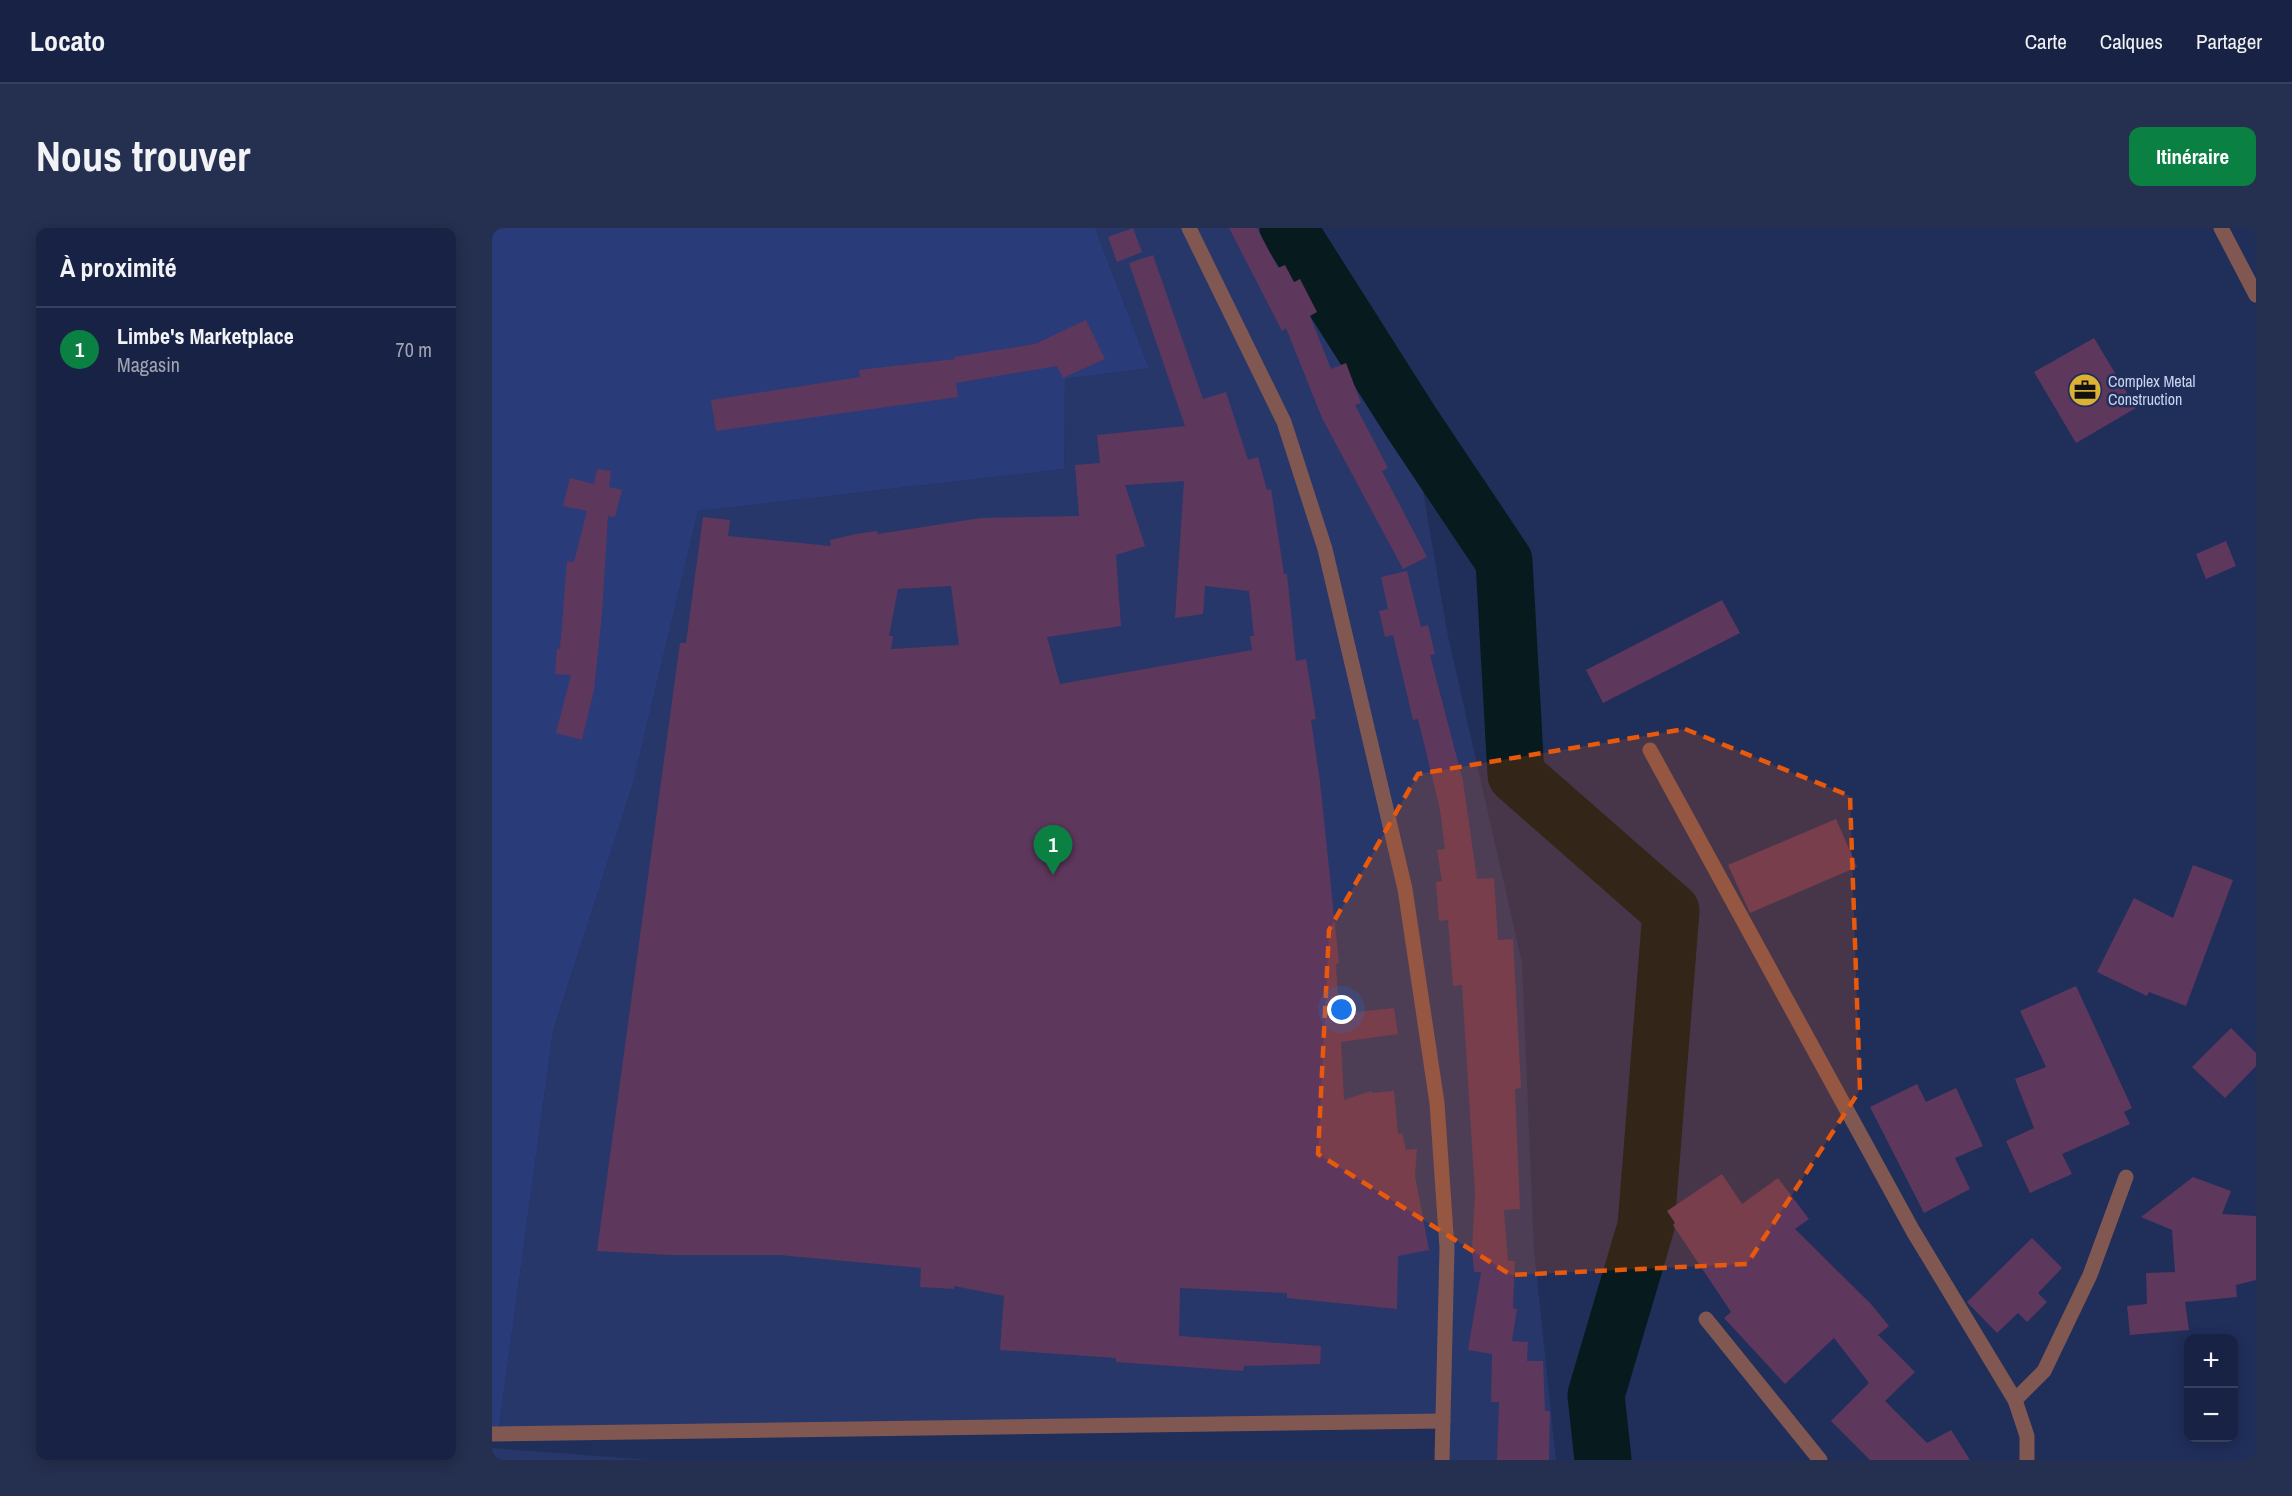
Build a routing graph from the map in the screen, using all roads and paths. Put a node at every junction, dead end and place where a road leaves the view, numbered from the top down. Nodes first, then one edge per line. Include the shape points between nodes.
1 (1189, 228) edge
2 (2221, 228) edge
3 (2256, 295) edge
4 (1650, 750) dead end
5 (2126, 1177) dead end
6 (1706, 1319) dead end
7 (2015, 1400) junction
8 (1443, 1421) junction
9 (492, 1434) edge
10 (1442, 1460) edge
11 (1820, 1460) edge
12 (2027, 1460) edge

1 - 8 street via 1284,422 1325,549 1405,889 1437,1102 1447,1248
2 - 3 street
4 - 7 street via 1913,1231
5 - 7 street via 2090,1275 2044,1371
6 - 11 street
7 - 12 street via 2027,1436
8 - 9 street
8 - 10 street

